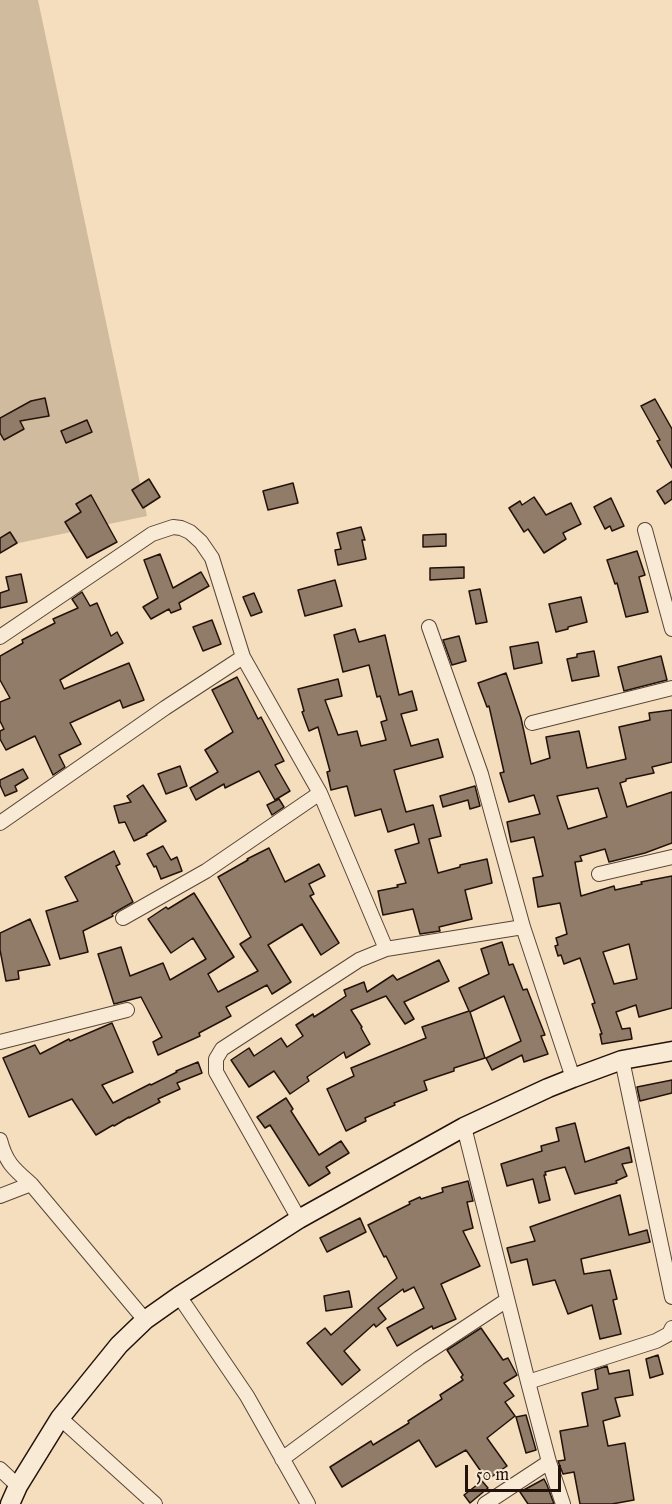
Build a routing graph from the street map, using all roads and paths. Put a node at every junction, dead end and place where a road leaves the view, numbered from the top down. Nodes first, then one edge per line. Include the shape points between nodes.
1 (645, 530) dead end
2 (429, 627) dead end
3 (672, 629) edge
4 (0, 636) edge
5 (243, 657) junction
6 (672, 688) edge
7 (532, 723) dead end
8 (320, 793) junction
9 (0, 823) edge
10 (672, 857) edge
11 (599, 874) dead end
12 (123, 918) dead end
13 (523, 927) junction
14 (386, 948) junction
15 (127, 1010) dead end
16 (0, 1042) edge
17 (672, 1051) edge
18 (622, 1060) junction
19 (573, 1078) junction
20 (464, 1127) junction
21 (0, 1140) edge
22 (30, 1184) junction
23 (0, 1197) edge
24 (299, 1219) junction
25 (179, 1296) junction
26 (672, 1298) edge
27 (507, 1299) junction
28 (145, 1320) junction
29 (672, 1328) edge
30 (528, 1382) junction
31 (60, 1418) junction
32 (282, 1459) junction
33 (549, 1462) junction
34 (0, 1469) edge
35 (18, 1486) junction
36 (10, 1504) edge
37 (155, 1504) edge
38 (308, 1504) edge
39 (485, 1504) edge
40 (563, 1504) edge

1 - 3 street
2 - 13 street via 481,774
4 - 5 street via 152,534 173,527 190,532 212,558
5 - 8 street
5 - 9 street
6 - 7 street
8 - 12 street via 206,871
8 - 14 street
10 - 11 street
13 - 14 street
13 - 19 street
14 - 24 street via 358,960 222,1049 216,1059 216,1072
15 - 16 street
17 - 18 street
18 - 19 street
18 - 26 street
19 - 20 street
20 - 24 street
20 - 27 street
21 - 22 street via 10,1165
22 - 23 street
22 - 28 street
24 - 25 street
25 - 28 street
25 - 32 street via 247,1396
27 - 30 street
27 - 32 street
28 - 31 street via 119,1345
29 - 30 street via 656,1341
30 - 33 street
31 - 35 street
31 - 37 street
32 - 38 street
33 - 39 street
33 - 40 street
34 - 35 street
35 - 36 street

